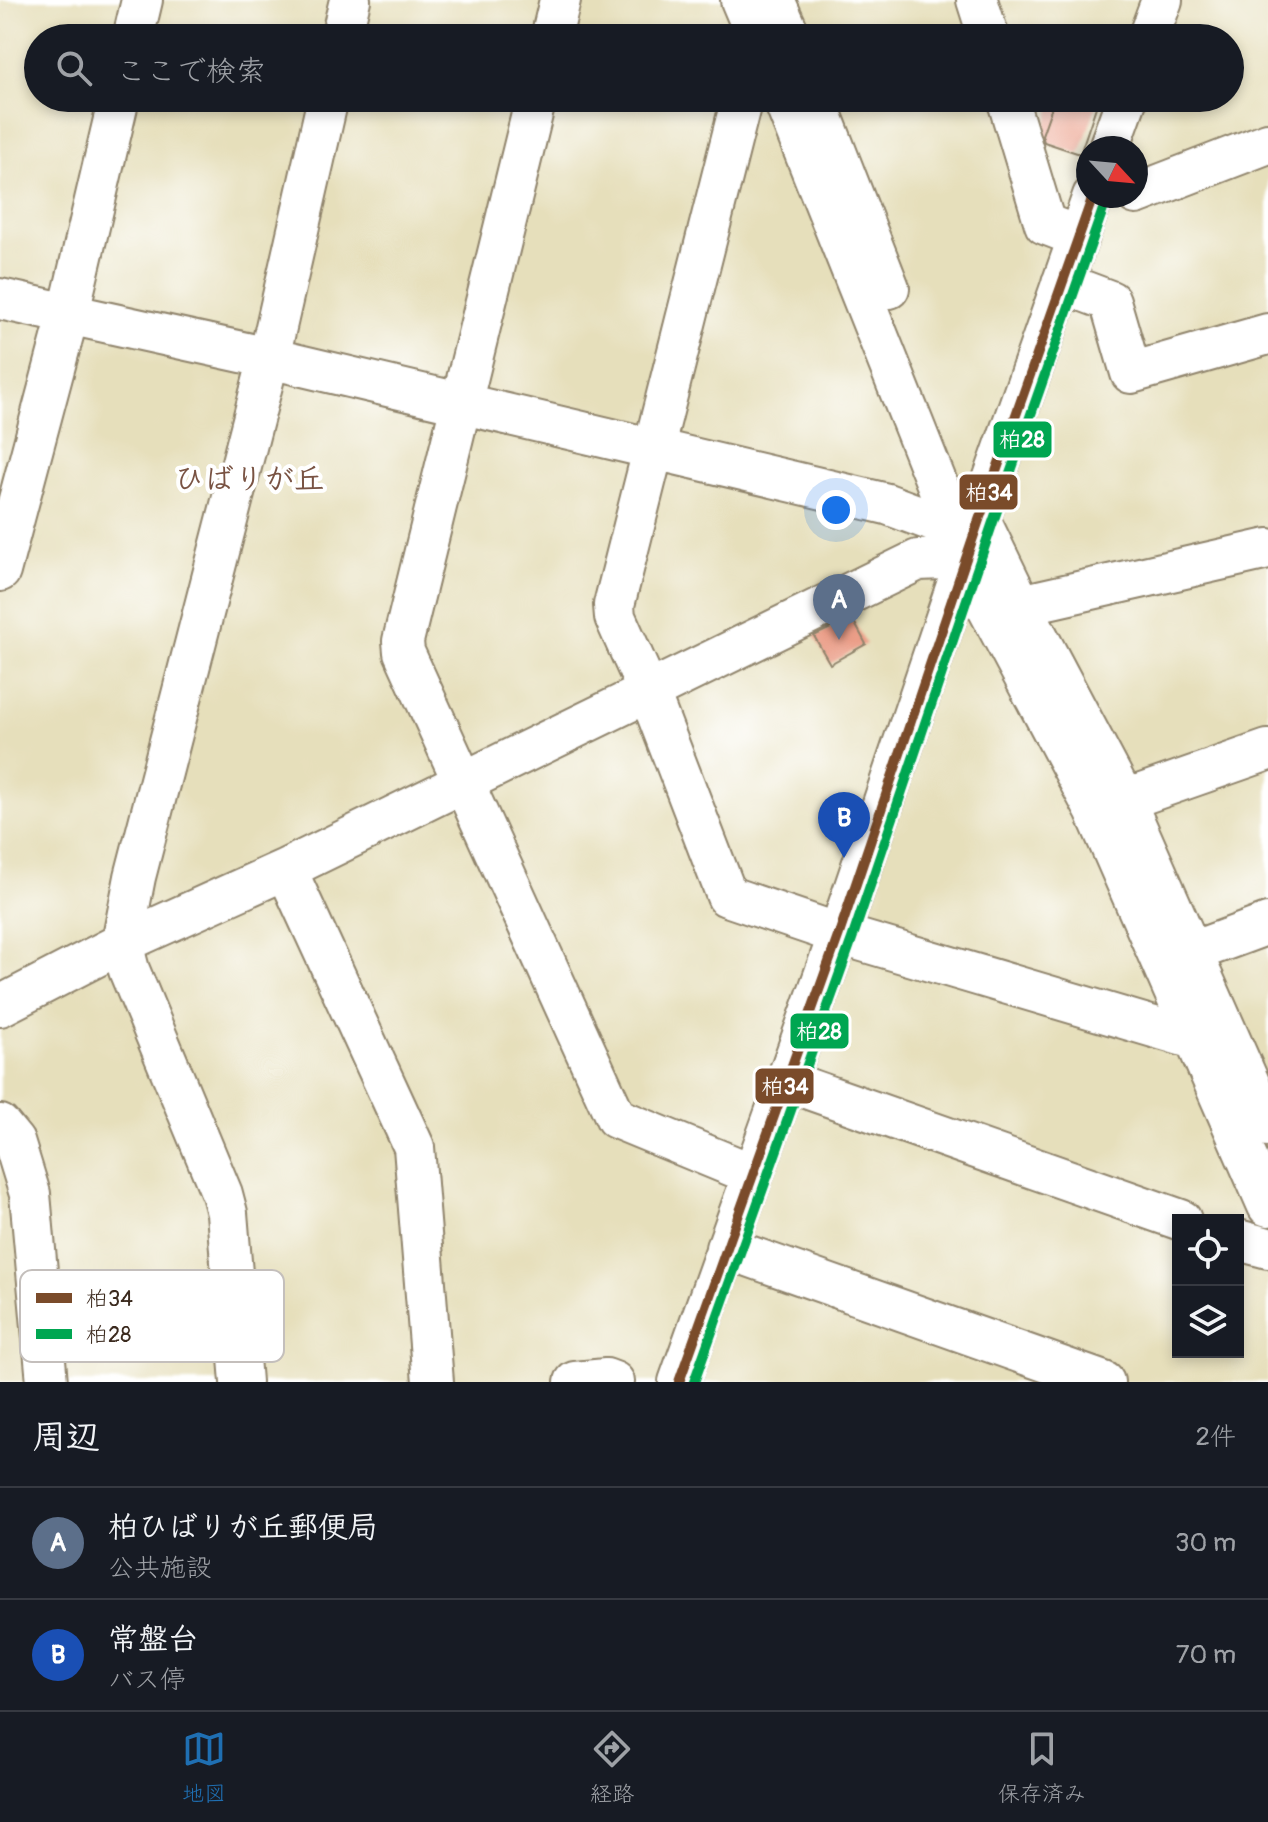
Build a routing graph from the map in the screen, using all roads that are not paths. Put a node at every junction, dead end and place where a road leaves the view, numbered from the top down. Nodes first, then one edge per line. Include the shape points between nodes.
1 (142, 0) edge
2 (350, 0) edge
3 (560, 0) edge
4 (741, 0) edge
5 (774, 0) edge
6 (977, 0) edge
7 (1162, 0) edge
8 (136, 24) edge
9 (344, 24) edge
10 (554, 24) edge
11 (751, 24) edge
12 (785, 24) edge
13 (985, 24) edge
14 (1153, 24) edge
15 (116, 112) edge
16 (325, 112) edge
17 (533, 112) edge
18 (738, 112) edge
19 (789, 112) edge
20 (820, 112) edge
21 (1011, 112) edge
22 (1122, 112) edge
23 (1113, 136) edge
24 (1268, 143) edge
25 (1148, 189) edge
26 (1088, 208) edge
27 (1079, 237) junction
28 (1062, 283) junction
29 (0, 299) edge
30 (68, 316) junction
31 (1268, 334) edge
32 (269, 358) junction
33 (461, 403) junction
34 (653, 449) junction
35 (968, 536) junction
36 (1268, 549) edge
37 (0, 571) edge
38 (1021, 605) junction
39 (649, 693) junction
40 (1268, 750) edge
41 (464, 783) junction
42 (1110, 806) junction
43 (286, 869) junction
44 (1268, 924) edge
45 (839, 934) junction
46 (122, 943) junction
47 (1192, 952) junction
48 (0, 1006) edge
49 (1196, 1040) junction
50 (1235, 1051) junction
51 (786, 1081) junction
52 (1255, 1110) edge
53 (0, 1125) edge
54 (752, 1174) junction
55 (1268, 1206) edge
56 (1172, 1217) edge
57 (1244, 1242) edge
58 (726, 1248) junction
59 (1268, 1248) edge
60 (37, 1270) edge
61 (232, 1270) edge
62 (45, 1362) edge
63 (239, 1362) edge
64 (47, 1382) edge
65 (241, 1382) edge
66 (433, 1382) edge
67 (575, 1382) edge
68 (614, 1382) edge
69 (679, 1382) edge
70 (1104, 1382) edge

1 - 8 street
2 - 9 street
3 - 10 street
4 - 11 street
5 - 12 street
6 - 13 street
7 - 14 street
15 - 30 street
16 - 32 street
17 - 33 street
18 - 34 street
19 - 35 street
20 - 35 street
21 - 27 street via 1045,224
22 - 23 street
24 - 25 street
26 - 27 street
27 - 28 street
28 - 31 street via 1110,301 1131,373
28 - 35 street
29 - 30 street
30 - 32 street
30 - 37 street
32 - 33 street
32 - 46 street
33 - 34 street
33 - 41 street via 403,641
34 - 35 street via 887,504
34 - 39 street via 614,605
35 - 38 street
35 - 39 street
35 - 42 street via 983,599
35 - 45 street
36 - 38 street
38 - 42 street
39 - 41 street
39 - 45 street via 727,896
40 - 42 street
41 - 43 street
41 - 54 street via 616,1118
42 - 47 street
42 - 49 street
43 - 46 street
43 - 66 street via 414,1147
44 - 47 street
45 - 49 street
45 - 51 street
46 - 48 street
46 - 61 street via 222,1194
47 - 50 street
49 - 50 street
49 - 52 street
50 - 52 street
51 - 54 street
51 - 56 street
52 - 55 street
53 - 60 street via 14,1142 30,1194
54 - 58 street
57 - 59 street
58 - 69 street
58 - 70 street
62 - 64 street
63 - 65 street
67 - 68 street

